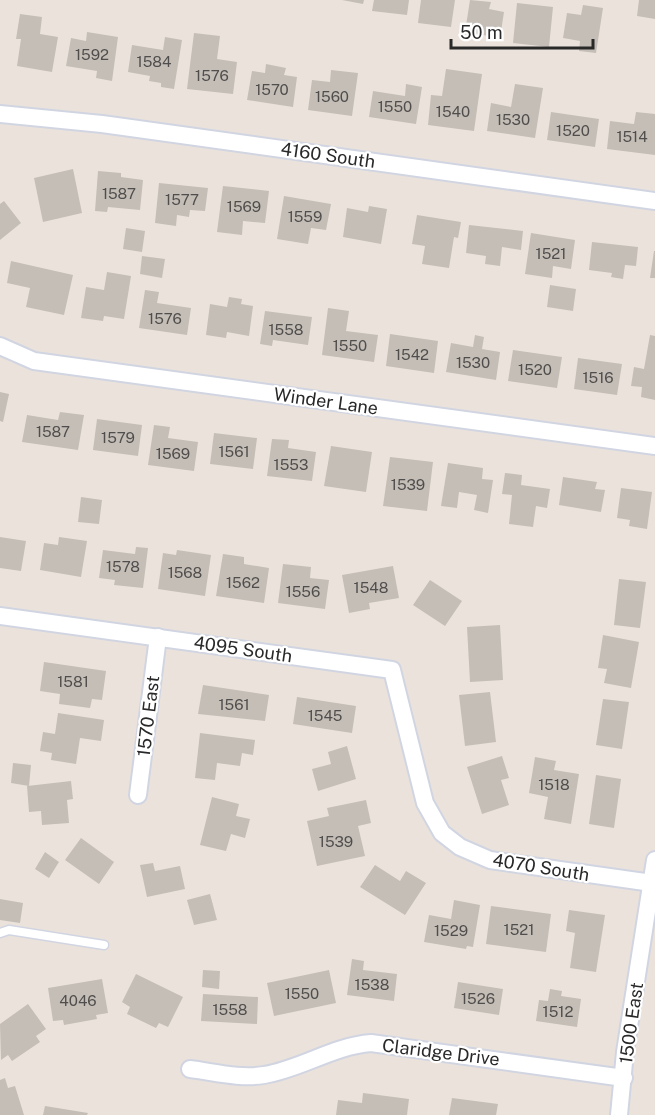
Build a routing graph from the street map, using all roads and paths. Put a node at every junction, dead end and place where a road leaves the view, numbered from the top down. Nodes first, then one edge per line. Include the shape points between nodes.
1 (0, 114) edge
2 (655, 201) edge
3 (0, 346) edge
4 (655, 446) edge
5 (0, 616) edge
6 (158, 637) junction
7 (413, 763) joint
8 (138, 795) dead end
9 (655, 860) edge
10 (652, 884) junction
11 (650, 930) edge
12 (0, 933) edge
13 (104, 945) dead end
14 (190, 1069) dead end
15 (624, 1078) junction
16 (619, 1115) edge

1 - 2 street, 4160 South via 114,125
3 - 4 street, Winder Lane via 34,361
5 - 6 street, 4095 South
6 - 7 street, 4095 South via 392,670
6 - 8 street, 1570 East
7 - 10 street, 4070 South via 431,813 442,832 460,847 490,860
9 - 10 street, 1500 East
10 - 11 street, 1500 East
11 - 15 street, 1500 East via 625,1053
12 - 13 lane via 9,930
14 - 15 street, Claridge Drive via 262,1076 351,1045 371,1043
15 - 16 street, 1500 East

